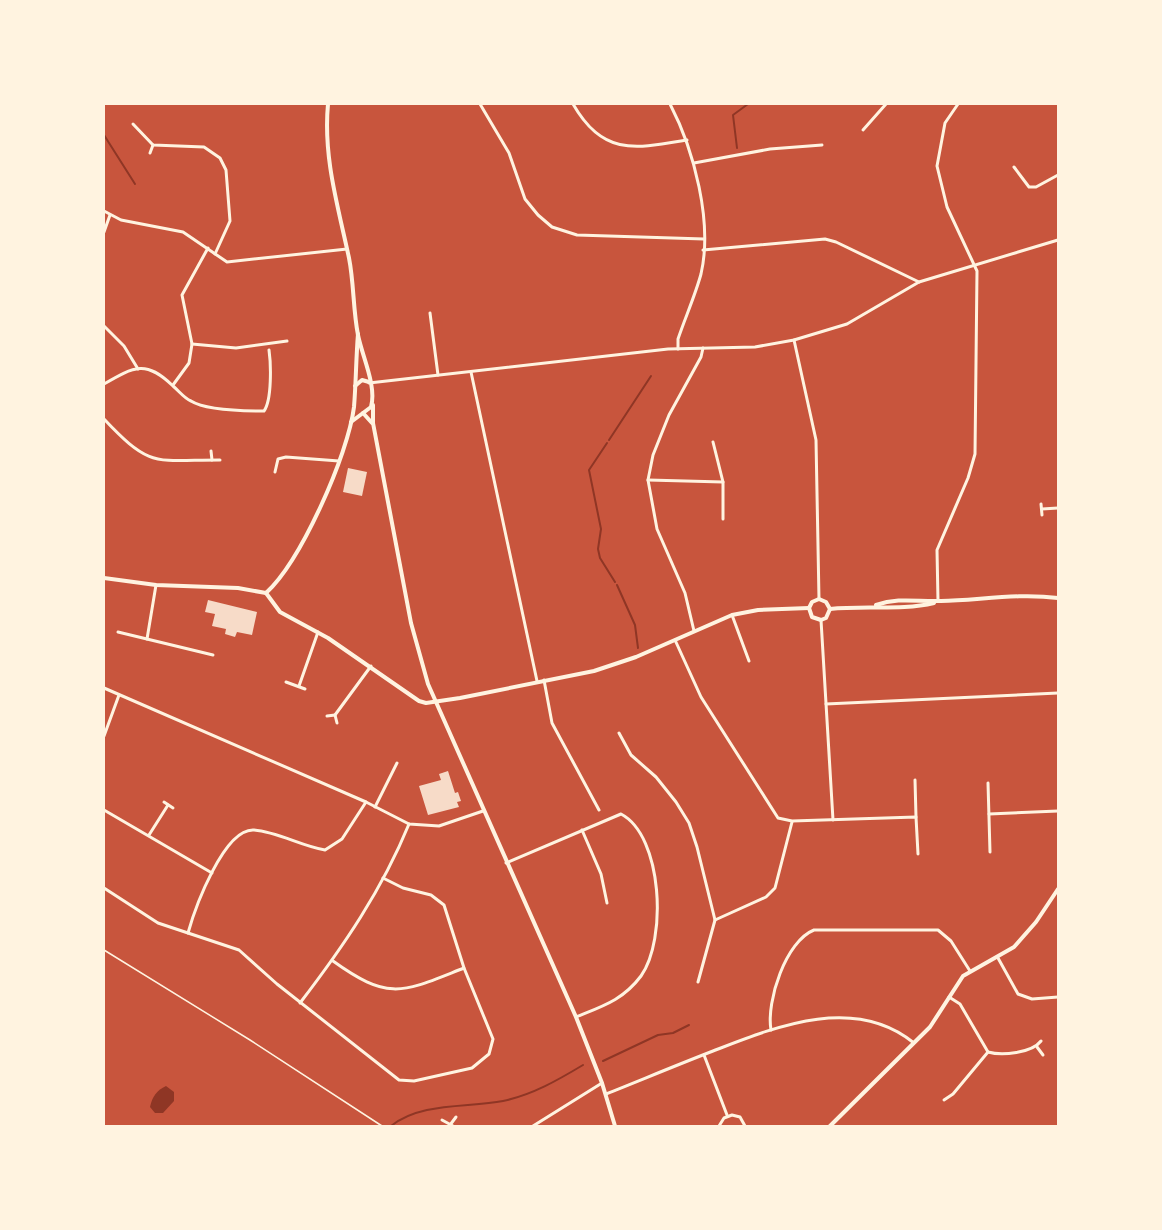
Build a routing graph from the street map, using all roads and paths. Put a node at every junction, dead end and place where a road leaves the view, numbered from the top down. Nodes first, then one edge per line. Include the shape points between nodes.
1 (328, 104) edge
2 (480, 104) edge
3 (573, 104) edge
4 (670, 104) edge
5 (886, 104) edge
6 (958, 104) edge
7 (133, 124) dead end
8 (863, 130) dead end
9 (687, 140) junction
10 (153, 145) junction
11 (822, 145) dead end
12 (150, 153) dead end
13 (694, 163) junction
14 (1014, 167) dead end
15 (1059, 175) edge
16 (104, 211) edge
17 (110, 215) junction
18 (104, 231) edge
19 (704, 239) junction
20 (1059, 240) edge
21 (208, 248) junction
22 (347, 249) junction
23 (704, 250) junction
24 (215, 254) junction
25 (974, 264) junction
26 (919, 282) junction
27 (430, 313) dead end
28 (104, 326) edge
29 (358, 334) junction
30 (795, 340) junction
31 (287, 341) dead end
32 (192, 344) junction
33 (703, 348) junction
34 (678, 349) junction
35 (269, 350) dead end
36 (138, 369) junction
37 (471, 372) junction
38 (438, 375) junction
39 (369, 382) junction
40 (379, 382) junction
41 (104, 384) edge
42 (173, 385) junction
43 (355, 387) junction
44 (372, 390) junction
45 (373, 401) junction
46 (354, 407) junction
47 (362, 413) junction
48 (104, 419) edge
49 (350, 422) junction
50 (373, 423) junction
51 (713, 442) dead end
52 (212, 451) dead end
53 (212, 460) junction
54 (220, 460) dead end
55 (339, 461) junction
56 (274, 472) dead end
57 (648, 480) junction
58 (723, 482) junction
59 (1041, 504) dead end
60 (1059, 508) edge
61 (1042, 509) junction
62 (1042, 516) dead end
63 (723, 519) dead end
64 (104, 578) edge
65 (156, 585) junction
66 (266, 593) junction
67 (1059, 597) edge
68 (819, 599) junction
69 (938, 602) junction
70 (876, 605) junction
71 (809, 608) junction
72 (830, 609) junction
73 (732, 615) junction
74 (820, 620) junction
75 (694, 631) junction
76 (118, 632) dead end
77 (318, 632) junction
78 (147, 639) junction
79 (675, 640) junction
80 (213, 655) dead end
81 (749, 661) dead end
82 (371, 666) junction
83 (544, 680) junction
84 (537, 681) junction
85 (286, 682) dead end
86 (299, 686) junction
87 (104, 688) edge
88 (304, 689) dead end
89 (1059, 693) edge
90 (119, 695) junction
91 (435, 700) junction
92 (826, 704) junction
93 (335, 715) junction
94 (327, 716) dead end
95 (337, 723) dead end
96 (619, 733) dead end
97 (104, 736) edge
98 (397, 763) dead end
99 (915, 780) dead end
100 (988, 783) dead end
101 (164, 802) dead end
102 (366, 802) junction
103 (168, 805) junction
104 (375, 807) junction
105 (173, 808) dead end
106 (104, 810) edge
107 (599, 810) dead end
108 (483, 811) junction
109 (1059, 812) edge
110 (989, 814) junction
111 (916, 817) junction
112 (833, 820) junction
113 (792, 821) junction
114 (410, 824) junction
115 (582, 830) junction
116 (149, 835) junction
117 (990, 852) dead end
118 (918, 854) dead end
119 (506, 863) junction
120 (212, 873) junction
121 (383, 878) junction
122 (104, 888) edge
123 (1059, 888) edge
124 (607, 903) dead end
125 (715, 920) junction
126 (188, 933) junction
127 (104, 950) edge
128 (999, 958) junction
129 (333, 961) junction
130 (464, 969) junction
131 (970, 971) junction
132 (698, 982) dead end
133 (949, 997) junction
134 (1059, 997) edge
135 (300, 1003) junction
136 (576, 1017) junction
137 (771, 1030) junction
138 (1041, 1041) dead end
139 (914, 1042) junction
140 (1037, 1047) junction
141 (988, 1052) junction
142 (704, 1055) junction
143 (1043, 1055) dead end
144 (602, 1083) junction
145 (944, 1091) dead end
146 (606, 1094) junction
147 (950, 1096) junction
148 (944, 1100) dead end
149 (728, 1116) junction
150 (456, 1117) dead end
151 (442, 1120) dead end
152 (382, 1126) edge
153 (452, 1126) edge
154 (533, 1126) edge
155 (615, 1126) edge
156 (719, 1126) edge
157 (745, 1126) edge
158 (830, 1126) edge

1 - 22 street via 329,167
2 - 19 street via 509,153 525,199 552,226 577,235
3 - 9 street via 590,129 612,142 642,147
4 - 9 street
5 - 8 street
6 - 25 street via 945,123 937,166 947,207
7 - 10 street
9 - 13 street
10 - 12 street
10 - 24 street via 204,147 220,158 226,170 230,221
11 - 13 street via 770,149
13 - 19 street
14 - 15 street via 1029,187
16 - 17 street
17 - 18 street
17 - 21 street via 183,232
19 - 23 street
20 - 25 street
21 - 24 street
21 - 32 street via 182,295
22 - 24 street via 238,262 224,261
22 - 29 street
23 - 26 street via 825,239
23 - 34 street
25 - 26 street
25 - 69 street via 975,454 936,550
26 - 30 street via 847,324
27 - 38 street
28 - 36 street via 124,346
29 - 39 street
29 - 43 street
30 - 33 street via 754,347
30 - 68 street via 816,440
31 - 32 street via 236,348
32 - 42 street via 189,363
33 - 34 street
33 - 57 street via 669,414 652,455
34 - 37 street
35 - 42 street via 270,380 264,411 200,405
36 - 41 street
36 - 42 street via 154,369
37 - 38 street
37 - 84 street
38 - 40 street
39 - 40 street
39 - 43 street via 362,380
39 - 44 street
40 - 44 street
43 - 46 street
44 - 45 street
45 - 47 street
45 - 50 street
46 - 47 street
46 - 49 street
47 - 49 street
47 - 50 street
48 - 53 street via 126,443 145,456 165,461
49 - 55 street
50 - 91 street via 411,623
51 - 58 street
52 - 53 street
53 - 54 street
55 - 56 street via 286,457 278,459
55 - 66 street via 289,567
57 - 58 street
57 - 75 street via 657,530 685,593
58 - 63 street
59 - 61 street
60 - 61 street
61 - 62 street
64 - 65 street
65 - 66 street
65 - 78 street
66 - 77 street via 280,612
67 - 69 street
68 - 71 street
68 - 72 street
69 - 70 street via 907,607
69 - 70 street via 905,599
70 - 72 street
71 - 73 street
71 - 74 street via 812,617
72 - 74 street via 826,618
73 - 75 street
73 - 81 street
74 - 92 street
75 - 79 street
76 - 78 street
77 - 82 street
77 - 86 street
78 - 80 street
79 - 83 street via 620,663
79 - 113 street via 701,697 766,804 778,818
82 - 91 street via 418,701
82 - 93 street
83 - 84 street
83 - 107 street via 552,723
84 - 91 street
85 - 86 street
86 - 88 street
87 - 90 street
89 - 92 street
90 - 97 street
90 - 102 street
91 - 108 street
92 - 112 street
93 - 94 street
93 - 95 street
96 - 125 street via 628,752 664,785 689,823
98 - 104 street
99 - 111 street
100 - 110 street
101 - 103 street
102 - 104 street
102 - 120 street via 342,840 325,850 250,830 232,839
103 - 105 street
103 - 116 street
104 - 114 street
106 - 116 street
108 - 114 street via 439,826
108 - 119 street
109 - 110 street
110 - 117 street
111 - 112 street
111 - 118 street
112 - 113 street
113 - 125 street via 775,888 766,897
114 - 121 street
115 - 119 street
115 - 124 street
115 - 136 street via 621,814 635,824 653,866 657,919 652,946 638,980 619,1000
116 - 120 street
119 - 136 street
120 - 126 street
121 - 129 street
121 - 130 street via 444,905
122 - 126 street via 158,923
123 - 128 street via 1022,939
125 - 132 street
126 - 135 street via 239,950
127 - 152 path
128 - 131 street
128 - 134 street via 1018,994 1032,999
129 - 130 street via 366,983 393,990 409,989
129 - 135 street
130 - 135 street via 493,1039 489,1054 472,1068 414,1081 393,1077
131 - 133 street via 957,982
131 - 137 street via 951,940 938,930 809,932 800,940 774,985 769,1012
133 - 139 street via 930,1027
133 - 141 street via 960,1004
136 - 144 street
137 - 139 street via 812,1019 850,1018 891,1028
137 - 142 street
138 - 140 street
139 - 158 street
140 - 141 street via 1002,1054
140 - 143 street
141 - 147 street
142 - 146 street
142 - 149 street
144 - 146 street
144 - 154 street
145 - 147 street
146 - 155 street
147 - 148 street
149 - 156 street
149 - 157 street via 740,1117
150 - 153 street
151 - 153 street

